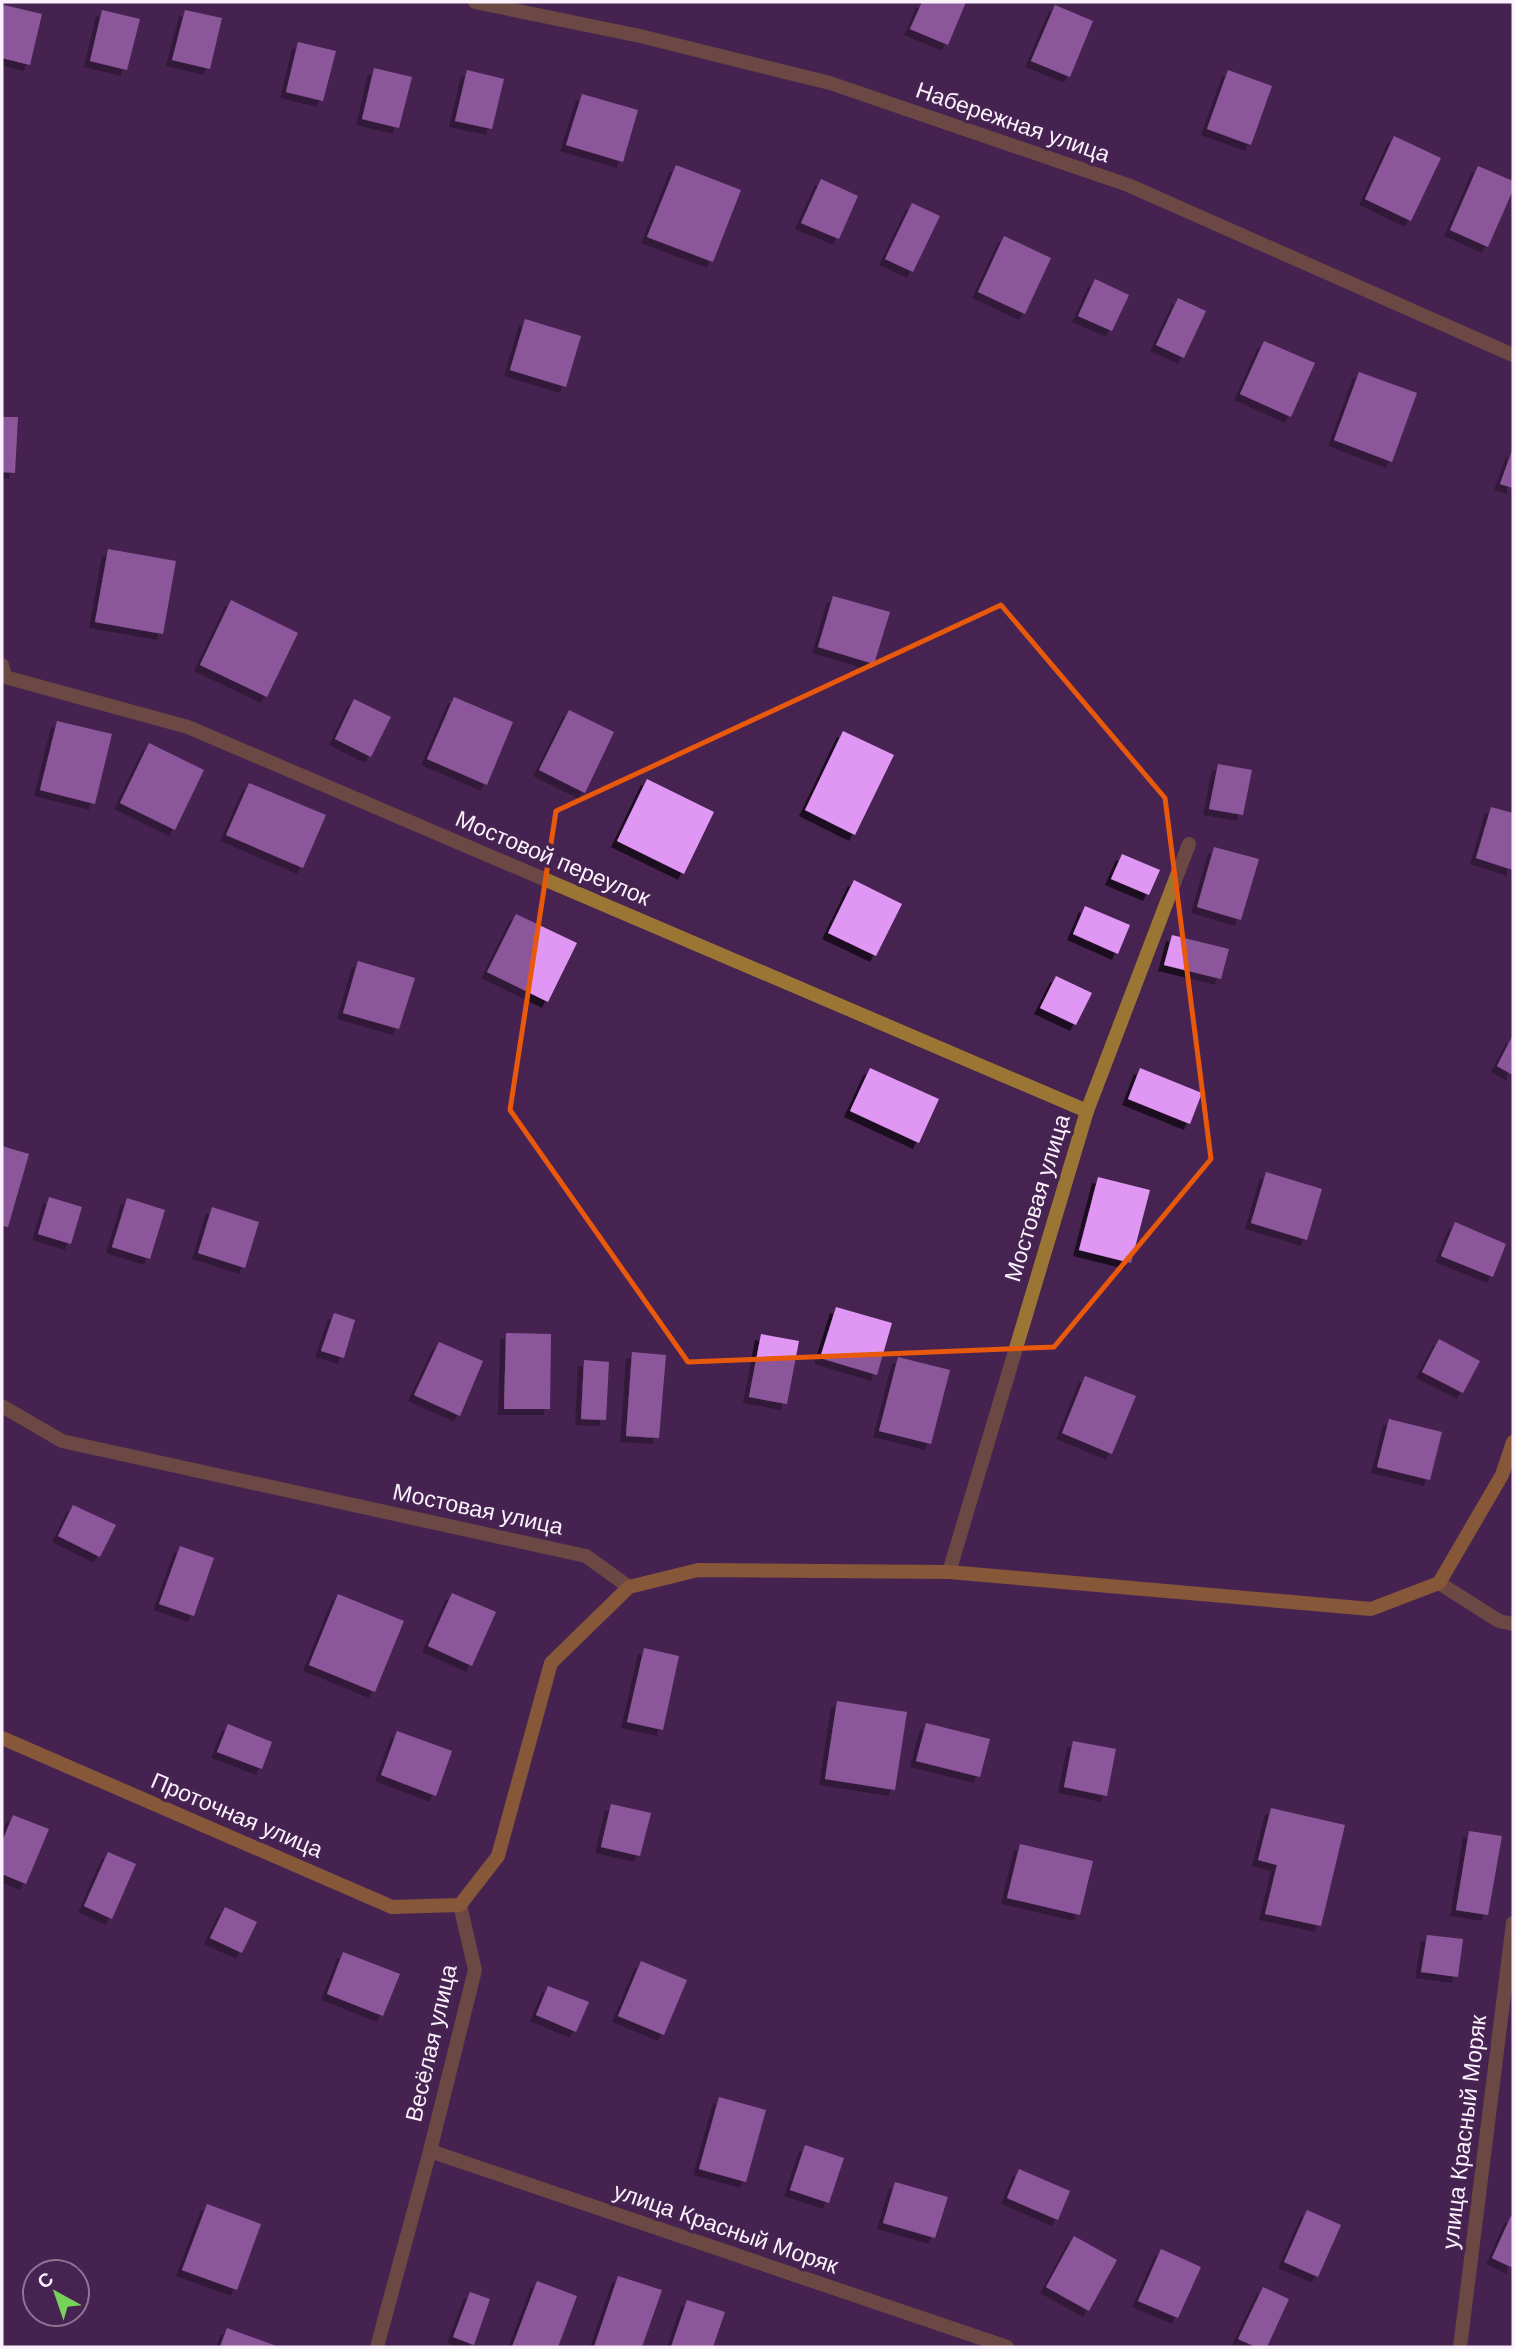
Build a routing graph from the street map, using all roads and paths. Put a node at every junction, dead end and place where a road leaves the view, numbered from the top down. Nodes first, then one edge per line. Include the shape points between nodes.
1 (475, 2) edge
2 (1513, 355) edge
3 (2, 665) edge
4 (1189, 844) dead end
5 (1087, 1111) junction
6 (2, 1406) edge
7 (1513, 1443) edge
8 (949, 1572) junction
9 (1439, 1583) junction
10 (629, 1587) junction
11 (1513, 1624) edge
12 (2, 1738) edge
13 (460, 1905) junction
14 (1513, 1923) edge
15 (430, 2151) junction
16 (377, 2347) edge
17 (1007, 2347) edge
18 (1460, 2347) edge

1 - 2 street, Набережная улица via 640,36 830,83 1128,185
3 - 5 street, Мостовой переулок via 5,677 188,727
4 - 5 street, Мостовая улица
5 - 8 street, Мостовая улица
6 - 10 street, Мостовая улица via 62,1441 586,1556
7 - 9 street via 1502,1475
8 - 9 street via 1371,1609
8 - 10 street via 698,1570
9 - 11 street via 1499,1621
10 - 13 street via 551,1663 498,1856
12 - 13 street, Проточная улица via 392,1907
13 - 15 street, Весёлая улица via 475,1970
14 - 18 street, улица Красный Моряк
15 - 16 street, Весёлая улица
15 - 17 street, улица Красный Моряк

